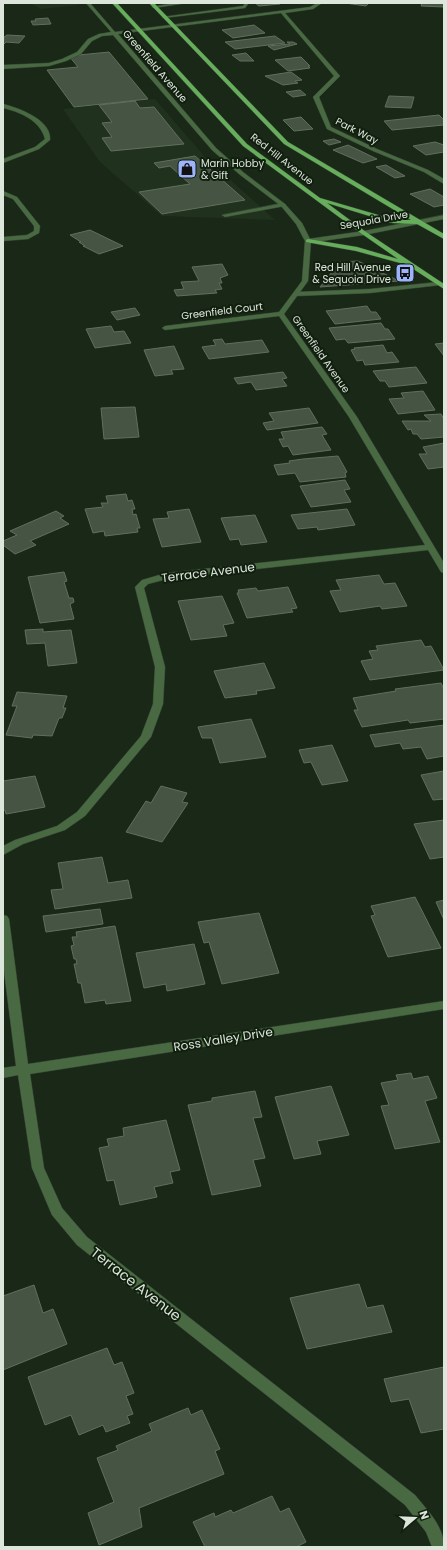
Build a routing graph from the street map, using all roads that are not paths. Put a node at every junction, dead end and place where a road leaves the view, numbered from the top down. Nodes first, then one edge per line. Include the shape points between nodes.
1 (88, 3) edge
2 (114, 3) edge
3 (186, 3) edge
4 (320, 3) edge
5 (152, 5) edge
6 (246, 5) edge
7 (282, 12) junction
8 (195, 14) junction
9 (254, 16) junction
10 (164, 17) junction
11 (173, 26) junction
12 (138, 30) junction
13 (113, 33) junction
14 (3, 67) edge
15 (3, 106) edge
16 (3, 160) edge
17 (444, 182) edge
18 (3, 193) edge
19 (313, 196) junction
20 (283, 205) junction
21 (225, 215) dead end
22 (444, 217) edge
23 (420, 222) junction
24 (364, 233) junction
25 (444, 237) edge
26 (3, 239) edge
27 (308, 241) junction
28 (410, 265) junction
29 (441, 286) edge
30 (296, 294) junction
31 (281, 314) junction
32 (165, 328) dead end
33 (430, 547) junction
34 (444, 570) edge
35 (3, 850) edge
36 (3, 919) edge
37 (444, 1005) edge
38 (23, 1069) junction
39 (3, 1073) edge
40 (440, 1547) edge

1 - 13 street, Greenfield Avenue
2 - 12 main road, Red Hill Avenue
3 - 5 street
3 - 8 street via 183,8
4 - 7 street via 311,8
5 - 10 main road, Red Hill Avenue
6 - 8 street
6 - 9 street
7 - 9 street
7 - 17 street, Park Way via 337,76 316,96 329,128
8 - 10 street
9 - 11 street
10 - 11 main road, Red Hill Avenue
11 - 12 street
11 - 23 main road, Red Hill Avenue via 286,143
12 - 13 street
12 - 19 main road, Red Hill Avenue via 245,145
13 - 14 street via 90,40 80,53 64,60 49,64
13 - 20 street, Greenfield Avenue via 214,149
15 - 16 street via 41,124 47,132 48,139 37,148
18 - 26 street via 15,198 37,226 37,232 28,237
19 - 23 main road via 392,221
19 - 24 main road, Red Hill Avenue
20 - 21 street
20 - 27 street, Greenfield Avenue via 299,223
22 - 23 street, Sequoia Drive
23 - 24 street, Sequoia Drive
23 - 25 main road, Red Hill Avenue
24 - 27 street, Sequoia Drive
24 - 28 main road, Red Hill Avenue
27 - 28 main road via 356,249
27 - 30 street, Greenfield Avenue via 306,281
28 - 29 main road, Red Hill Avenue
29 - 30 street
30 - 31 street, Greenfield Avenue
31 - 32 street, Greenfield Court
31 - 33 street, Greenfield Avenue via 353,417
33 - 34 street, Greenfield Avenue
33 - 35 street, Terrace Avenue via 166,576 145,582 139,587 160,667 158,704 146,737 81,814 61,828
36 - 38 street, Terrace Avenue
37 - 38 street, Ross Valley Drive
38 - 39 street, Ross Valley Drive
38 - 40 street, Terrace Avenue via 38,1168 57,1211 82,1241 410,1500 431,1527

